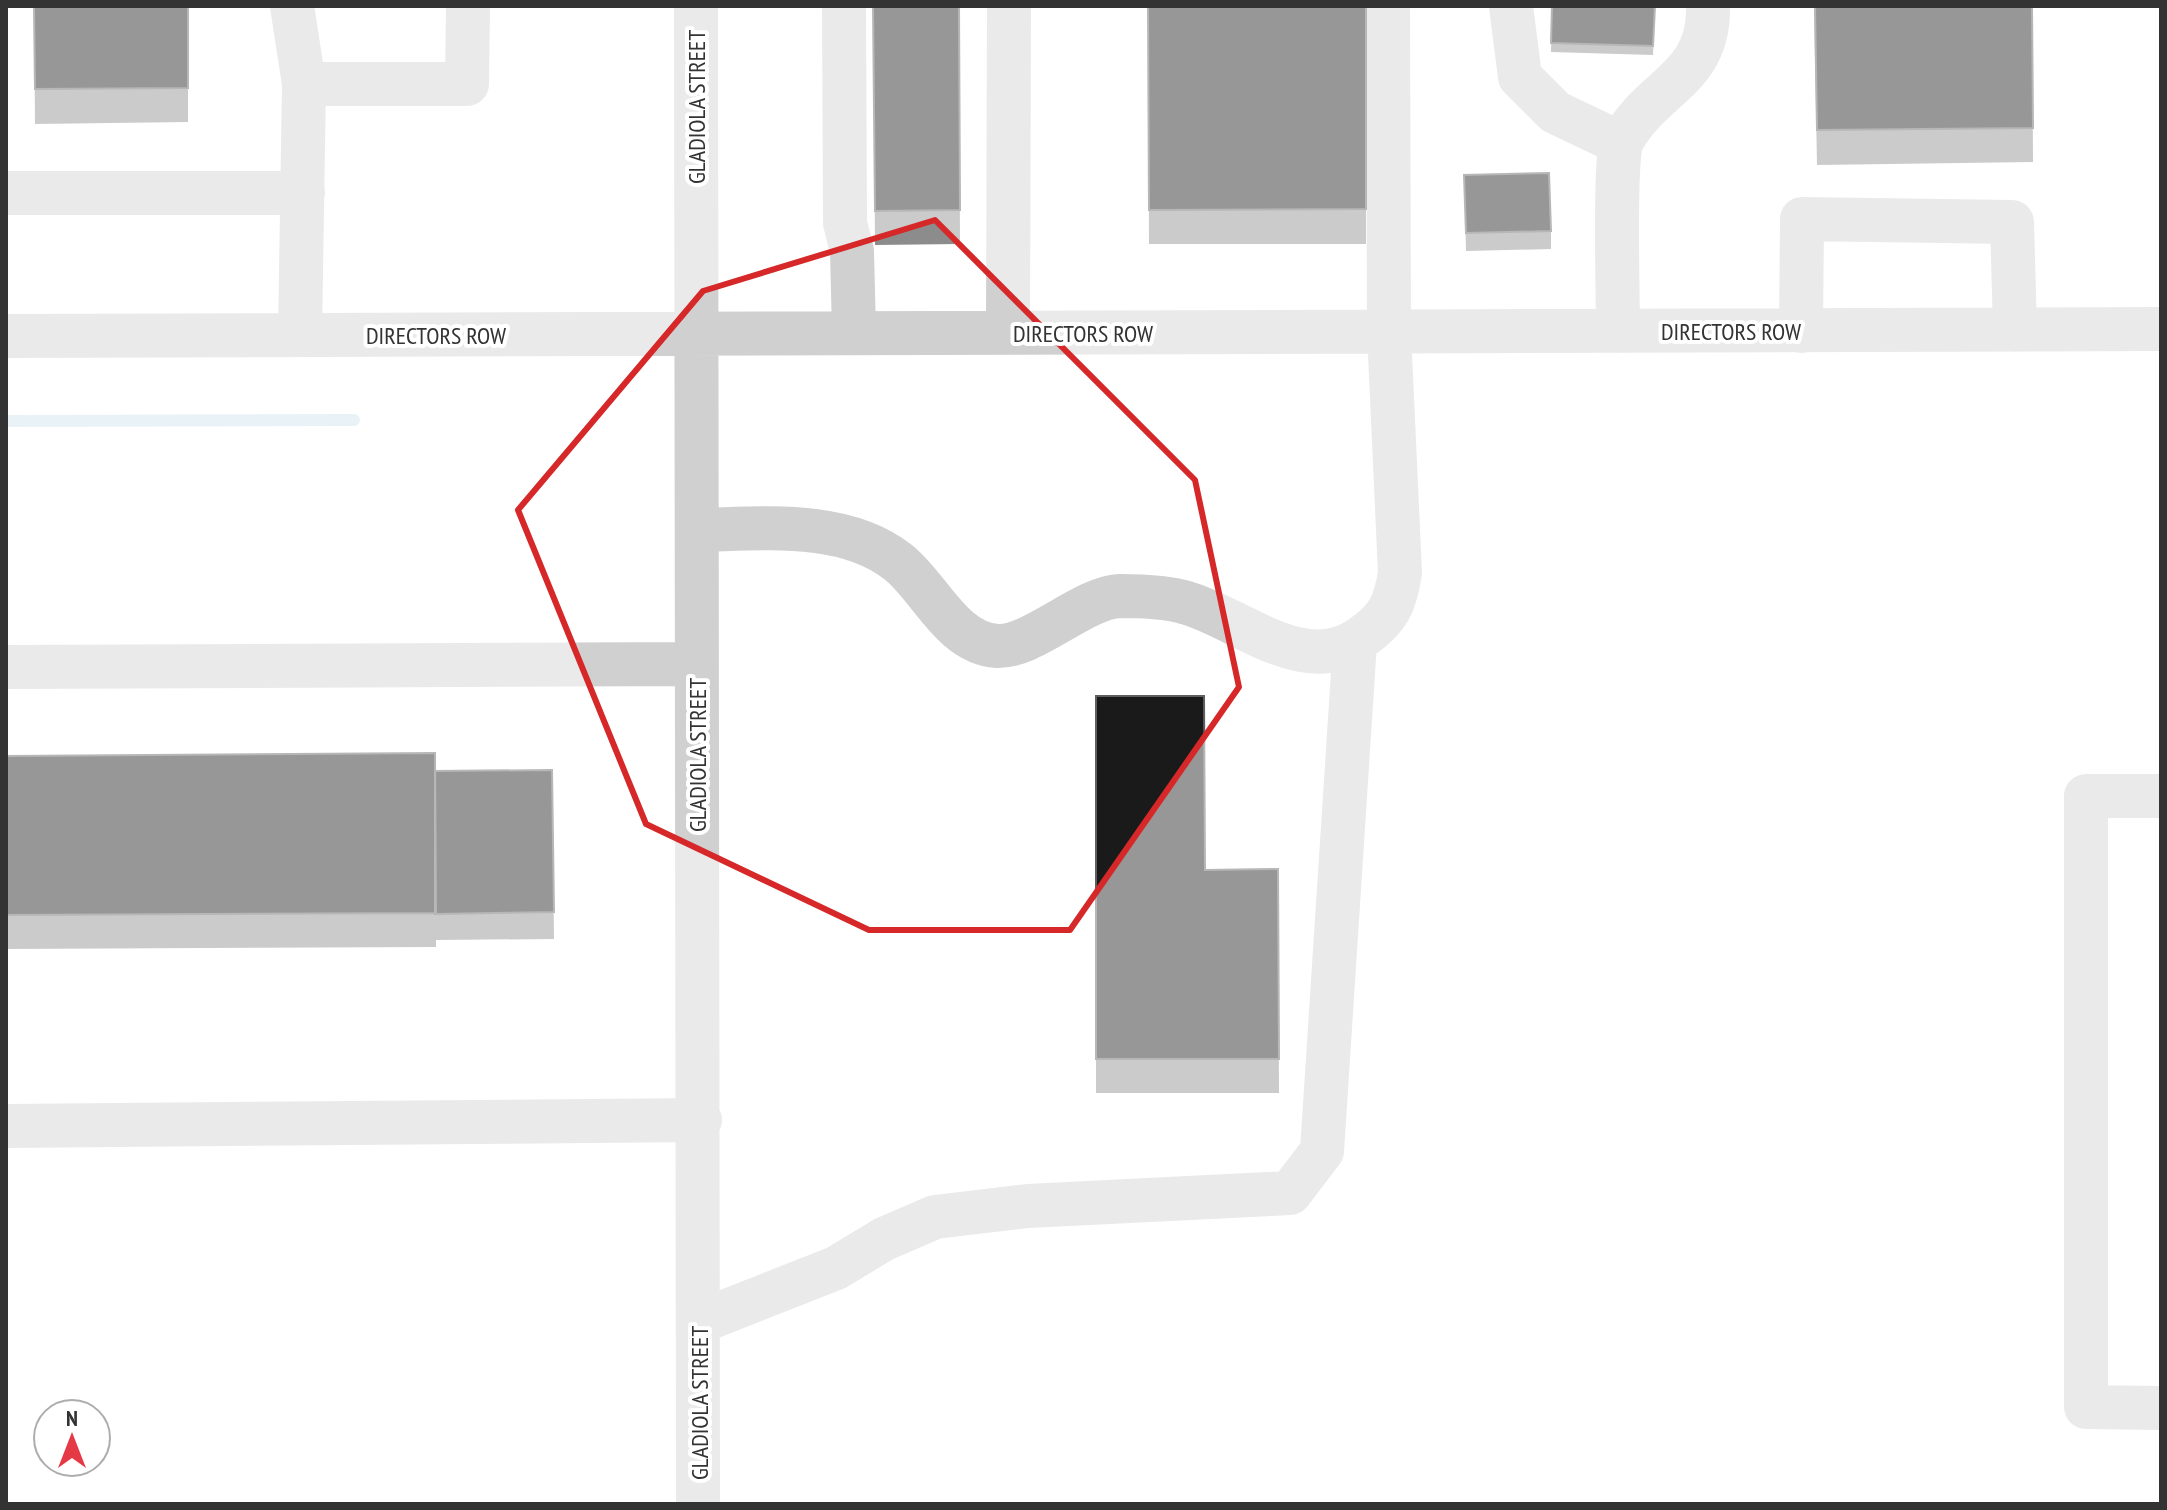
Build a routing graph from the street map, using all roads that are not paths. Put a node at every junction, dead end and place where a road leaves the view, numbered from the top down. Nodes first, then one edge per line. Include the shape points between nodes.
1 (292, 6) edge
2 (468, 6) edge
3 (696, 6) edge
4 (844, 6) edge
5 (1009, 6) edge
6 (1388, 6) edge
7 (1511, 6) edge
8 (1708, 6) edge
9 (304, 84) junction
10 (1620, 143) junction
11 (6, 193) edge
12 (303, 193) junction
13 (2161, 329) edge
14 (2015, 330) junction
15 (1618, 331) junction
16 (1801, 331) junction
17 (1389, 332) junction
18 (854, 333) junction
19 (1008, 333) junction
20 (697, 334) junction
21 (300, 335) junction
22 (6, 336) edge
23 (697, 530) junction
24 (1355, 642) junction
25 (696, 664) junction
26 (6, 667) edge
27 (2161, 796) edge
28 (700, 1120) junction
29 (6, 1126) edge
30 (699, 1322) junction
31 (2161, 1408) edge
32 (698, 1504) edge

1 - 9 street
2 - 9 street via 467,84
3 - 20 street, GLADIOLA STREET
4 - 18 street via 845,223 852,251
5 - 19 street
6 - 17 street
7 - 10 street via 1520,77 1555,112
8 - 10 street via 1708,28 1688,72 1643,111
9 - 12 street
10 - 15 street
11 - 12 street
12 - 21 street
13 - 14 street, DIRECTORS ROW
14 - 16 street, DIRECTORS ROW
14 - 16 street via 2012,222 1802,219
15 - 16 street, DIRECTORS ROW
15 - 17 street, DIRECTORS ROW
17 - 19 street, DIRECTORS ROW
17 - 24 street via 1400,573 1390,613
18 - 19 street, DIRECTORS ROW
18 - 20 street, DIRECTORS ROW
20 - 21 street, DIRECTORS ROW
20 - 23 street, GLADIOLA STREET
21 - 22 street, DIRECTORS ROW
23 - 24 street via 790,529 845,537 897,561 966,636 999,646 1117,596 1186,602 1270,641 1317,653
23 - 25 street, GLADIOLA STREET
24 - 30 street via 1322,1151 1290,1193 1028,1206 935,1217 836,1268
25 - 26 street
25 - 28 street, GLADIOLA STREET
27 - 31 street via 2086,796 2086,1407
28 - 29 street
28 - 30 street, GLADIOLA STREET
30 - 32 street, GLADIOLA STREET

